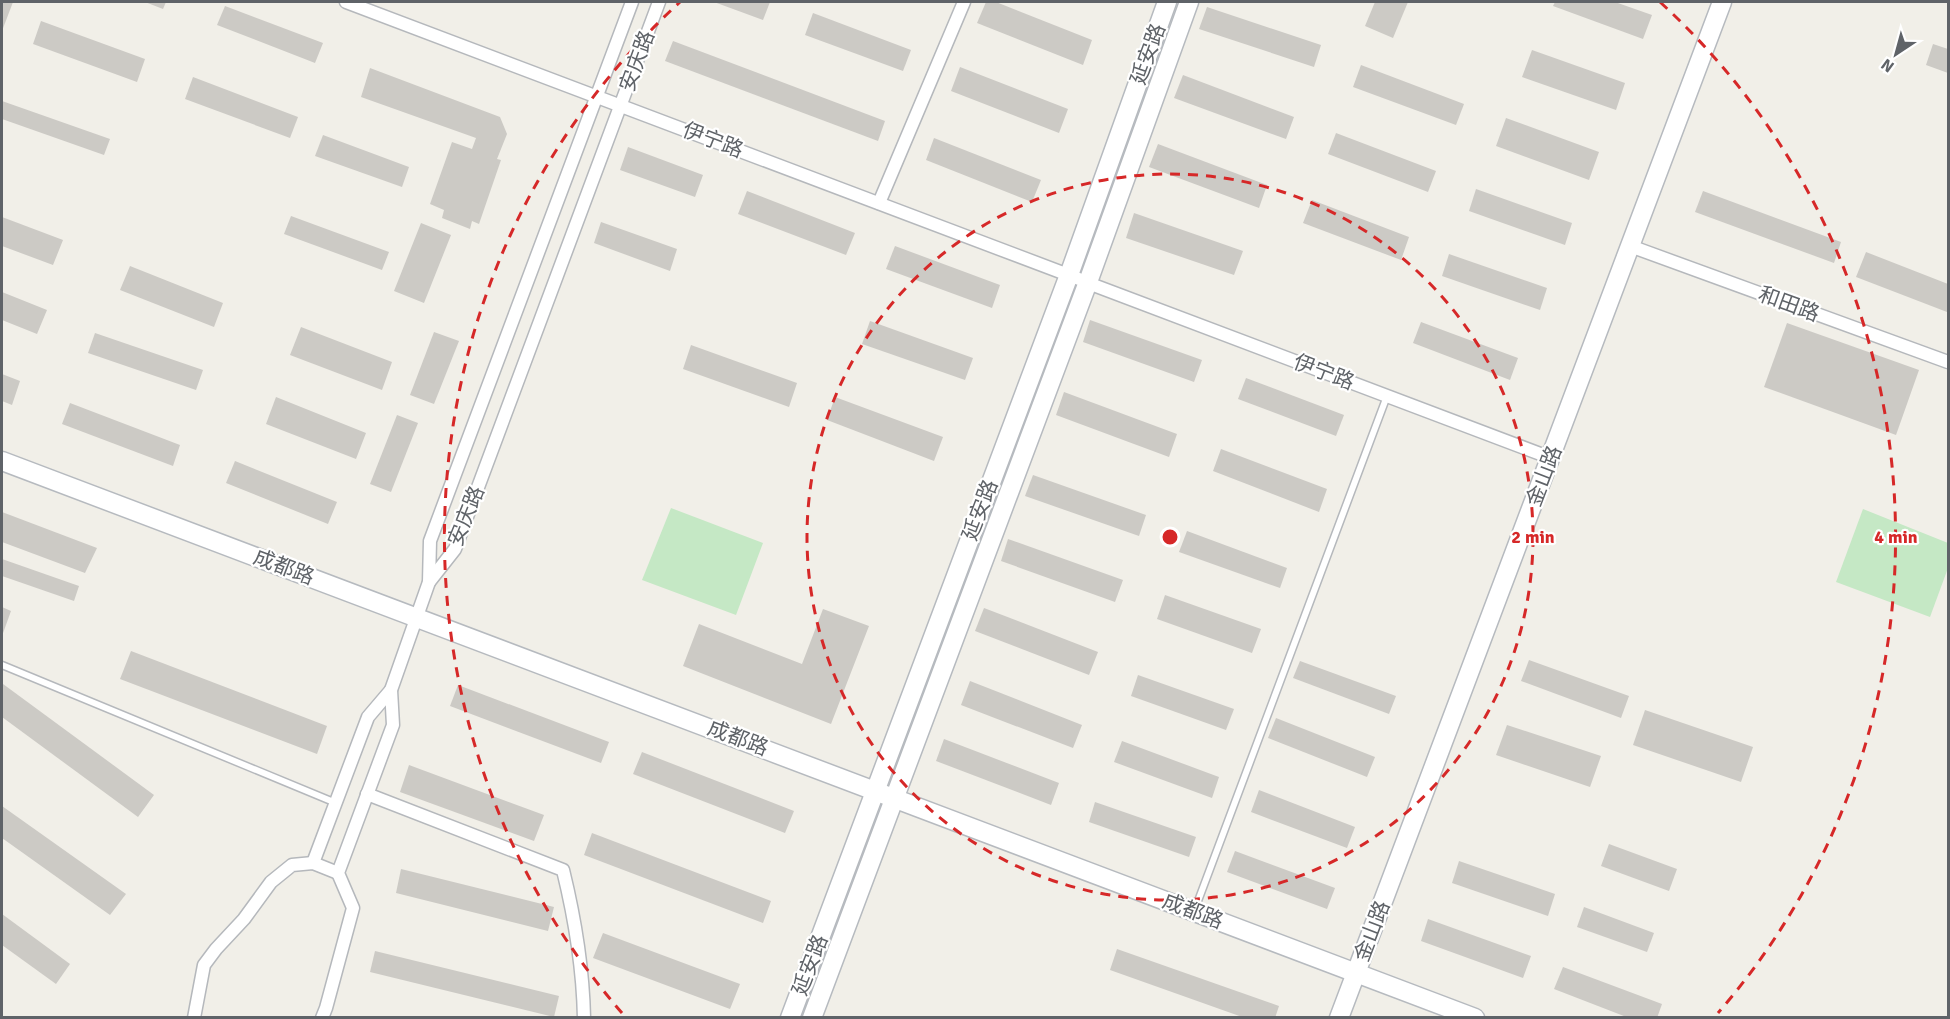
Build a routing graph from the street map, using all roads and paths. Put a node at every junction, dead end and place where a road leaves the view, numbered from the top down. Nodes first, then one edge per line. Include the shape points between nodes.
1 (346, 2) edge
2 (632, 2) edge
3 (659, 2) edge
4 (964, 2) edge
5 (1167, 2) edge
6 (1189, 2) edge
7 (1722, 2) edge
8 (596, 96) junction
9 (620, 105) junction
10 (879, 203) junction
11 (1630, 246) junction
12 (1074, 277) junction
13 (1096, 286) dead end
14 (1948, 362) edge
15 (1387, 396) junction
16 (1551, 458) junction
17 (2, 461) edge
18 (429, 582) junction
19 (417, 617) junction
20 (2, 665) edge
21 (391, 690) junction
22 (876, 789) junction
23 (367, 794) junction
24 (895, 797) junction
25 (336, 803) junction
26 (313, 863) junction
27 (338, 873) junction
28 (1194, 912) junction
29 (1356, 974) junction
30 (194, 1017) edge
31 (322, 1017) edge
32 (584, 1017) edge
33 (790, 1017) edge
34 (812, 1017) edge
35 (1339, 1017) edge
36 (1475, 1017) edge

1 - 8 street, 伊宁路
2 - 8 street, 安庆路
3 - 9 street, 安庆路
4 - 10 street
5 - 12 street, 延安路
6 - 24 street, 延安路
7 - 11 street, 金山路
8 - 9 street, 伊宁路
8 - 18 street, 安庆路 via 430,541
9 - 10 street, 伊宁路
9 - 18 street, 安庆路 via 455,549
10 - 12 street, 伊宁路
11 - 14 street, 和田路
11 - 16 street, 金山路
12 - 22 street, 延安路
13 - 15 street, 伊宁路
15 - 16 street, 伊宁路
15 - 28 lane
16 - 29 street, 金山路
17 - 19 street, 成都路
18 - 19 street
19 - 21 street
19 - 22 street, 成都路
20 - 25 lane
21 - 23 street via 393,725
21 - 25 street via 368,717
22 - 24 street, 成都路
22 - 33 street, 延安路
23 - 27 street
23 - 32 street via 563,870 584,986
24 - 28 street, 成都路
24 - 34 street, 延安路
25 - 26 street
26 - 27 street
26 - 30 street via 292,865 271,882 216,949 204,965
27 - 31 street via 353,908
28 - 29 street, 成都路
29 - 35 street, 金山路
29 - 36 street, 成都路

